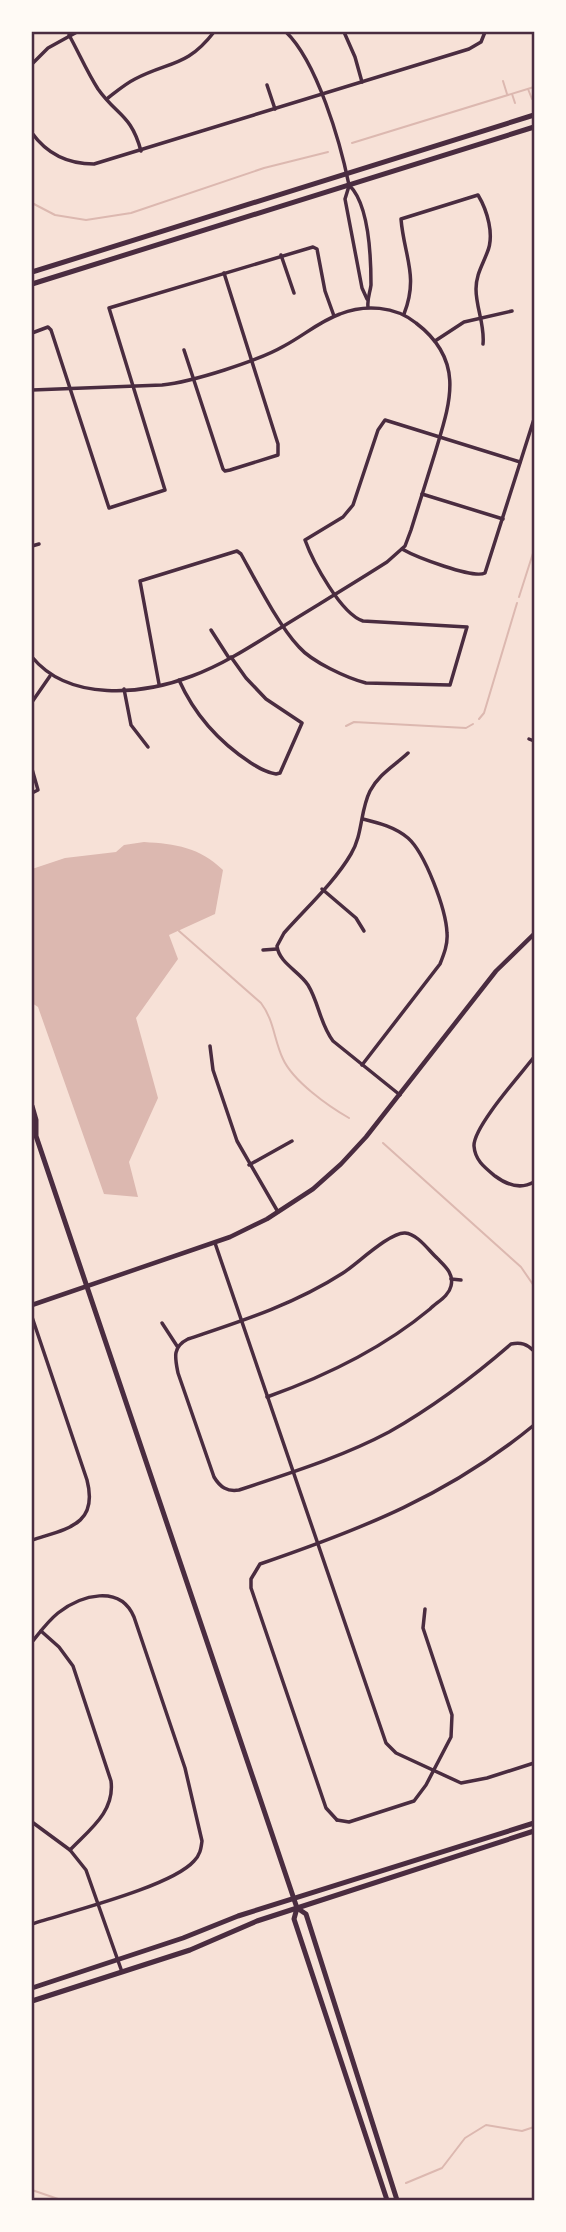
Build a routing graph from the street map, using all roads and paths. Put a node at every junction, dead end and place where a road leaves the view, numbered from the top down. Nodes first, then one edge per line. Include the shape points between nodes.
1 (77, 32) edge
2 (214, 32) edge
3 (286, 32) edge
4 (344, 32) edge
5 (485, 32) edge
6 (69, 35) junction
7 (483, 38) junction
8 (491, 42) dead end
9 (32, 64) edge
10 (363, 82) junction
11 (267, 86) dead end
12 (321, 95) junction
13 (108, 99) junction
14 (275, 109) junction
15 (534, 115) edge
16 (534, 127) edge
17 (32, 133) edge
18 (141, 151) junction
19 (347, 173) junction
20 (349, 185) junction
21 (281, 255) junction
22 (32, 272) edge
23 (223, 273) junction
24 (32, 284) edge
25 (294, 293) dead end
26 (367, 299) junction
27 (368, 308) junction
28 (512, 311) dead end
29 (404, 315) junction
30 (334, 316) junction
31 (481, 318) junction
32 (32, 333) edge
33 (435, 341) junction
34 (483, 344) dead end
35 (184, 351) dead end
36 (251, 360) junction
37 (193, 378) junction
38 (132, 386) junction
39 (69, 388) junction
40 (32, 390) edge
41 (534, 419) edge
42 (440, 436) junction
43 (520, 461) junction
44 (422, 494) junction
45 (503, 519) junction
46 (39, 544) dead end
47 (32, 546) edge
48 (402, 549) junction
49 (336, 594) junction
50 (284, 626) junction
51 (211, 630) dead end
52 (32, 657) edge
53 (230, 658) junction
54 (50, 676) junction
55 (178, 680) junction
56 (159, 684) junction
57 (124, 689) junction
58 (32, 702) edge
59 (529, 738) dead end
60 (534, 741) edge
61 (148, 747) dead end
62 (408, 753) dead end
63 (32, 769) edge
64 (32, 793) edge
65 (362, 819) junction
66 (323, 889) junction
67 (364, 931) dead end
68 (534, 934) edge
69 (277, 949) junction
70 (262, 950) dead end
71 (210, 1046) dead end
72 (534, 1057) edge
73 (362, 1065) junction
74 (400, 1095) junction
75 (32, 1106) edge
76 (34, 1134) edge
77 (292, 1141) dead end
78 (250, 1165) junction
79 (534, 1182) edge
80 (278, 1212) junction
81 (405, 1224) dead end
82 (405, 1233) junction
83 (215, 1242) junction
84 (451, 1279) junction
85 (461, 1280) dead end
86 (87, 1286) junction
87 (32, 1305) edge
88 (32, 1317) edge
89 (242, 1321) junction
90 (162, 1323) dead end
91 (520, 1335) dead end
92 (520, 1343) junction
93 (177, 1346) junction
94 (534, 1351) edge
95 (267, 1397) junction
96 (534, 1425) edge
97 (293, 1472) junction
98 (225, 1489) junction
99 (221, 1496) dead end
100 (32, 1541) edge
101 (318, 1544) junction
102 (246, 1570) dead end
103 (253, 1572) junction
104 (425, 1609) dead end
105 (41, 1631) junction
106 (32, 1642) edge
107 (534, 1763) edge
108 (433, 1772) junction
109 (337, 1820) junction
110 (32, 1822) edge
111 (534, 1823) edge
112 (332, 1828) dead end
113 (534, 1832) edge
114 (490, 1837) junction
115 (492, 1845) junction
116 (70, 1850) junction
117 (294, 1899) junction
118 (99, 1902) junction
119 (297, 1908) junction
120 (32, 1924) edge
121 (118, 1959) junction
122 (122, 1972) junction
123 (32, 1988) edge
124 (32, 2001) edge
125 (387, 2200) edge
126 (397, 2200) edge

1 - 6 street
2 - 13 street via 183,60 138,77
3 - 12 street via 307,59
4 - 10 street
5 - 7 street
6 - 9 street
6 - 13 street
7 - 8 street
7 - 10 street via 469,49
10 - 12 street
11 - 14 street
12 - 14 street
12 - 19 street
13 - 18 street via 128,119
14 - 18 street
15 - 19 main road
16 - 20 main road
17 - 18 street via 51,152 72,162 94,164
19 - 20 street
19 - 22 main road
20 - 24 main road
20 - 26 street via 345,199
20 - 26 street via 359,196 369,244 371,288
21 - 23 street
21 - 25 street
21 - 30 street via 317,249
23 - 36 street
23 - 38 street via 109,309
26 - 27 street
27 - 29 street
27 - 30 street
28 - 31 street
29 - 31 street via 412,283 401,219 475,194 480,197 490,235 476,286
29 - 33 street
30 - 36 street via 283,347
31 - 33 street via 459,324
31 - 34 street
32 - 39 street via 49,327
33 - 42 street via 448,366 451,388
35 - 37 street
36 - 37 street
36 - 37 street via 279,452 266,459 224,470
37 - 38 street
38 - 39 street
38 - 39 street via 166,490 109,508
39 - 40 street
41 - 43 street
42 - 43 street
42 - 44 street
42 - 49 street via 388,420 380,424 353,505 343,517 305,540
43 - 45 street
44 - 45 street
44 - 48 street
45 - 48 street via 482,575
46 - 47 street
48 - 49 street
49 - 50 street
49 - 50 street via 346,611 363,621 466,626 451,684 356,680 307,655
50 - 53 street
50 - 56 street via 239,552 140,581
51 - 53 street
52 - 54 street
53 - 55 street
53 - 55 street via 266,699 302,723 276,775 221,740 192,707
54 - 57 street via 85,688
54 - 58 street
55 - 56 street
56 - 57 street
57 - 61 street via 131,725
59 - 60 street
62 - 65 street via 375,783
63 - 64 street via 38,790
65 - 66 street via 352,853
65 - 73 street via 396,830 417,849 426,863 447,933 440,964
66 - 67 street
66 - 69 street via 281,938
68 - 74 street via 496,971
69 - 70 street
69 - 73 street via 307,984 333,1041
71 - 78 street via 217,1082
72 - 79 street via 481,1126 474,1147 480,1163 505,1182 524,1186
73 - 74 street
74 - 80 street via 341,1164
75 - 76 main road
76 - 86 main road
77 - 78 street
78 - 80 street
80 - 83 street
81 - 82 street
82 - 84 street via 420,1241
82 - 89 street via 388,1239 325,1284
83 - 86 street
83 - 89 street
84 - 85 street
84 - 95 street via 446,1294 392,1337 330,1372
86 - 87 street
86 - 117 main road
88 - 100 street via 91,1502 75,1525
89 - 93 street
89 - 95 street
90 - 93 street
91 - 92 street
92 - 94 street
92 - 97 street via 511,1344 459,1387 400,1426
93 - 98 street via 178,1373 214,1477
95 - 97 street
96 - 101 street via 437,1491
97 - 98 street via 239,1490
97 - 101 street
98 - 99 street
101 - 103 street via 260,1564
101 - 108 street via 383,1737 393,1750
102 - 103 street
103 - 109 street via 251,1588 326,1808
104 - 108 street via 423,1628 453,1727
105 - 106 street
105 - 116 street via 73,1666 111,1781 112,1797 106,1811
105 - 118 street via 69,1606 100,1596 117,1597 125,1603 134,1617 181,1755 200,1830 199,1855 188,1867
107 - 108 street via 471,1782
108 - 109 street via 414,1801 348,1822
109 - 112 street
110 - 116 street
111 - 114 main road
113 - 115 main road
114 - 115 main road
114 - 117 main road
115 - 119 main road
116 - 118 street via 86,1870
117 - 119 main road
117 - 121 main road
118 - 120 street
118 - 121 street
119 - 122 main road
119 - 125 main road via 295,1919
119 - 126 main road via 306,1914
121 - 122 street
121 - 123 main road
122 - 124 main road

